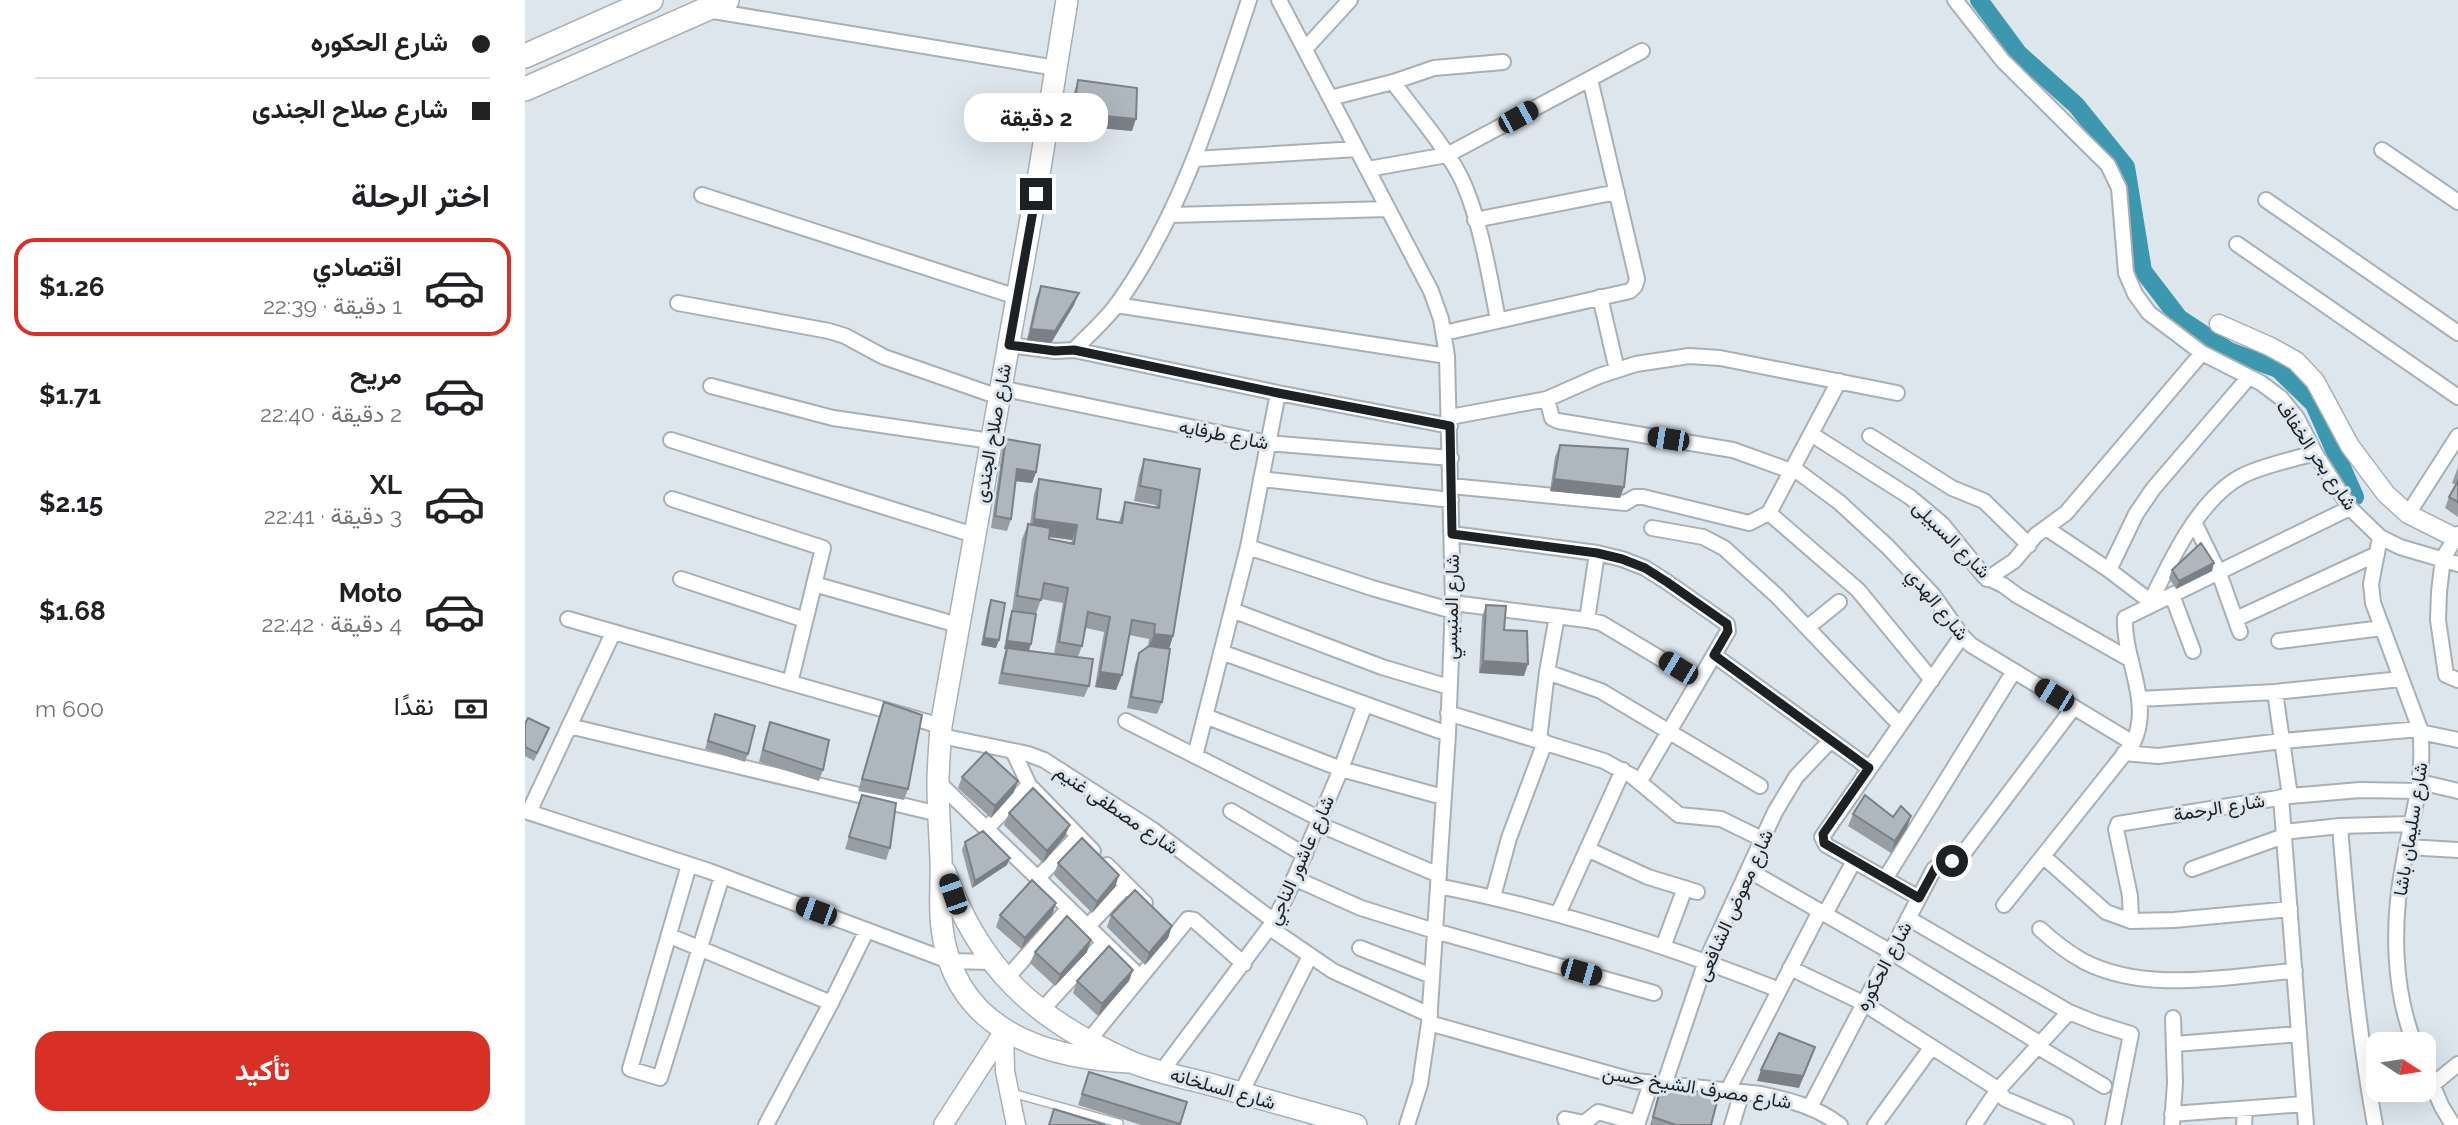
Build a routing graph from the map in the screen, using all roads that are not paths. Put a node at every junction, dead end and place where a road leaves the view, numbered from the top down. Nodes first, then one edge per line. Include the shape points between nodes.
1 (651, 0) edge
2 (727, 0) edge
3 (1249, 0) edge
4 (1279, 0) edge
5 (1350, 0) edge
6 (1955, 0) edge
7 (1064, 2) edge
8 (706, 10) junction
9 (552, 44) junction
10 (1305, 49) junction
11 (1642, 51) dead end
12 (525, 56) edge
13 (1503, 62) dead end
14 (1056, 68) junction
15 (564, 72) junction
16 (1590, 79) junction
17 (1393, 82) junction
18 (525, 89) edge
19 (1330, 98) junction
20 (1357, 149) junction
21 (2382, 150) dead end
22 (1447, 155) junction
23 (1195, 159) junction
24 (1368, 169) junction
25 (1617, 192) junction
26 (702, 195) dead end
27 (2266, 200) dead end
28 (2458, 202) edge
29 (1388, 209) junction
30 (1171, 215) junction
31 (1475, 220) junction
32 (2237, 244) dead end
33 (1017, 297) junction
34 (1600, 297) junction
35 (678, 303) dead end
36 (1116, 305) junction
37 (1498, 320) junction
38 (2219, 324) dead end
39 (1444, 333) junction
40 (2458, 333) edge
41 (1009, 345) junction
42 (1074, 350) junction
43 (2202, 353) junction
44 (1447, 356) junction
45 (1617, 370) junction
46 (2249, 377) junction
47 (1839, 381) junction
48 (711, 386) dead end
49 (1000, 393) junction
50 (1278, 393) junction
51 (1896, 393) dead end
52 (2458, 397) edge
53 (1547, 399) junction
54 (1450, 421) junction
55 (1811, 434) junction
56 (1870, 436) dead end
57 (2458, 436) edge
58 (671, 440) dead end
59 (991, 441) junction
60 (1268, 443) junction
61 (2315, 453) junction
62 (1451, 458) junction
63 (1792, 469) junction
64 (1261, 479) junction
65 (1451, 493) junction
66 (672, 499) dead end
67 (2350, 508) junction
68 (1769, 513) junction
69 (2408, 514) junction
70 (2194, 522) junction
71 (1652, 527) dead end
72 (2046, 528) junction
73 (1452, 534) junction
74 (974, 535) junction
75 (2380, 537) junction
76 (2457, 537) edge
77 (2029, 545) junction
78 (1248, 547) junction
79 (1597, 553) junction
80 (2377, 554) junction
81 (2443, 558) junction
82 (2458, 564) edge
83 (2109, 570) junction
84 (2220, 573) junction
85 (681, 579) dead end
86 (1987, 579) junction
87 (814, 584) junction
88 (2172, 595) junction
89 (1839, 602) dead end
90 (2149, 604) junction
91 (1453, 607) junction
92 (1232, 610) junction
93 (1557, 616) junction
94 (568, 619) dead end
95 (805, 620) junction
96 (1587, 620) junction
97 (958, 625) junction
98 (1808, 627) junction
99 (2382, 628) junction
100 (613, 633) junction
101 (1962, 636) junction
102 (2279, 641) dead end
103 (2193, 651) dead end
104 (1221, 652) junction
105 (1714, 655) junction
106 (2131, 660) junction
107 (2014, 671) junction
108 (1547, 672) junction
109 (2401, 679) junction
110 (1931, 680) junction
111 (2458, 680) edge
112 (1698, 681) junction
113 (790, 683) junction
114 (1450, 687) junction
115 (2275, 692) junction
116 (2139, 699) junction
117 (1365, 704) junction
118 (2074, 707) junction
119 (1448, 713) junction
120 (1205, 716) junction
121 (1126, 721) dead end
122 (1900, 725) junction
123 (569, 726) junction
124 (941, 731) junction
125 (2420, 731) junction
126 (1669, 732) junction
127 (1448, 734) junction
128 (1831, 740) junction
129 (2458, 740) edge
130 (1542, 741) junction
131 (2282, 741) junction
132 (2128, 748) junction
133 (1013, 751) junction
134 (1195, 756) junction
135 (1869, 768) junction
136 (1341, 769) junction
137 (1623, 770) junction
138 (1640, 781) junction
139 (938, 782) junction
140 (1029, 785) junction
141 (1760, 786) dead end
142 (2420, 786) junction
143 (2458, 791) edge
144 (2286, 796) junction
145 (1443, 797) junction
146 (1231, 811) dead end
147 (527, 812) edge
148 (939, 814) junction
149 (1319, 821) junction
150 (2412, 824) junction
151 (2340, 826) junction
152 (986, 829) junction
153 (2284, 834) junction
154 (1078, 836) junction
155 (1762, 839) junction
156 (2407, 847) junction
157 (1587, 849) junction
158 (2458, 850) edge
159 (1305, 855) junction
160 (2042, 856) junction
161 (941, 861) junction
162 (1854, 862) junction
163 (689, 865) junction
164 (2192, 869) dead end
165 (1748, 870) junction
166 (722, 876) junction
167 (1038, 878) junction
168 (1294, 878) junction
169 (1885, 879) junction
170 (1438, 880) junction
171 (1127, 885) junction
172 (1493, 897) junction
173 (1919, 898) junction
174 (2004, 905) dead end
175 (1069, 908) junction
176 (2290, 909) junction
177 (1823, 913) junction
178 (1557, 914) junction
179 (1908, 918) junction
180 (2131, 921) junction
181 (1166, 924) junction
182 (1272, 925) junction
183 (1088, 926) junction
184 (2040, 929) dead end
185 (867, 930) junction
186 (1435, 931) junction
187 (670, 936) junction
188 (1104, 942) junction
189 (1663, 947) junction
190 (700, 948) junction
191 (1360, 948) dead end
192 (1891, 952) junction
193 (1310, 956) junction
194 (949, 961) junction
195 (1706, 961) junction
196 (991, 962) junction
197 (1244, 964) junction
198 (1790, 968) junction
199 (2295, 971) junction
200 (1432, 976) junction
201 (1140, 977) junction
202 (1006, 979) junction
203 (1779, 990) junction
204 (1654, 993) dead end
205 (831, 1003) junction
206 (1863, 1003) junction
207 (1041, 1011) junction
208 (2069, 1012) junction
209 (2173, 1018) dead end
210 (1429, 1019) junction
211 (1004, 1031) junction
212 (2411, 1032) edge
213 (2299, 1034) junction
214 (2175, 1044) junction
215 (2040, 1046) junction
216 (1082, 1048) junction
217 (1931, 1048) junction
218 (1131, 1062) joint
219 (2458, 1064) edge
220 (1162, 1071) junction
221 (2436, 1082) edge
222 (1657, 1084) junction
223 (2104, 1086) dead end
224 (1008, 1091) junction
225 (1735, 1091) junction
226 (1997, 1091) junction
227 (1241, 1093) junction
228 (2436, 1095) edge
229 (2304, 1104) junction
230 (1810, 1107) junction
231 (2245, 1109) junction
232 (1565, 1119) dead end
233 (2172, 1120) edge
234 (1119, 1123) dead end
235 (1638, 1124) edge
236 (766, 1125) edge
237 (943, 1125) edge
238 (1016, 1125) edge
239 (1356, 1125) edge
240 (1408, 1125) edge
241 (1732, 1125) edge
242 (1840, 1125) edge
243 (1875, 1125) edge
244 (1974, 1125) edge
245 (2066, 1125) edge
246 (2113, 1125) edge
247 (2244, 1125) edge
248 (2306, 1125) edge
249 (2375, 1125) edge
250 (2453, 1125) edge

1 - 9 highway
2 - 8 highway
3 - 23 street
4 - 10 street, شارع المنيسي
5 - 10 street
6 - 43 street, شارع بحر الخفاف via 2003,61 2109,165 2119,188 2126,273 2135,294 2149,313
7 - 14 main road, شارع صلاح الجندى
8 - 14 street
8 - 15 highway
9 - 12 highway
9 - 15 highway via 554,60
10 - 19 street, شارع المنيسي
11 - 16 street
13 - 17 street via 1434,68
14 - 33 main road, شارع صلاح الجندى
15 - 18 highway
16 - 22 street
16 - 25 street
17 - 19 street
17 - 22 street
19 - 20 street, شارع المنيسي
20 - 23 street
20 - 24 street, شارع المنيسي
21 - 28 street
22 - 24 street
22 - 31 street
23 - 30 street
24 - 29 street, شارع المنيسي
25 - 31 street
25 - 34 street via 1637,279 1630,291
26 - 33 street
27 - 40 street
29 - 30 street
29 - 39 street, شارع المنيسي via 1431,290
30 - 36 street
31 - 37 street
32 - 52 street
33 - 41 main road, شارع صلاح الجندى
34 - 37 street
34 - 45 street
35 - 49 street, شارع طرفايه via 829,331 884,357
36 - 42 street
36 - 44 street
37 - 39 street
38 - 69 street, شارع بحر الخفاف via 2284,353 2306,370 2365,468
39 - 44 street, شارع المنيسي
41 - 42 street
41 - 49 main road, شارع صلاح الجندى
42 - 50 street
43 - 46 street, شارع بحر الخفاف
43 - 72 street via 2066,513
44 - 54 street, شارع المنيسي
45 - 47 street via 1689,356
45 - 53 street
46 - 61 street, شارع بحر الخفاف via 2289,407
46 - 83 street via 2153,489
47 - 51 street
47 - 55 street
48 - 59 street via 833,418
49 - 59 main road, شارع صلاح الجندى
49 - 60 street, شارع طرفايه
50 - 54 street
50 - 60 street
53 - 54 street
53 - 63 street, شارع الهدي via 1552,418 1558,421 1733,450
54 - 62 street, شارع المنيسي
55 - 63 street
55 - 86 street, شارع السبيلى via 1927,510
56 - 77 street via 1952,488 1984,501
57 - 69 street
58 - 74 street
59 - 74 main road, شارع صلاح الجندى
60 - 62 street, شارع طرفايه
60 - 64 street
61 - 67 street, شارع بحر الخفاف
61 - 70 street via 2242,476
62 - 65 street, شارع المنيسي
63 - 68 street
63 - 101 street, شارع الهدي via 1839,502 1888,547 1933,595
64 - 65 street
64 - 78 street
65 - 68 street via 1625,503 1643,497 1749,523
65 - 73 street, شارع المنيسي
66 - 87 street via 823,548
67 - 75 street, شارع بحر الخفاف
67 - 84 street
68 - 110 street via 1858,590
69 - 76 street, شارع بحر الخفاف
70 - 84 street
70 - 90 street
71 - 98 street via 1714,542
72 - 77 street
72 - 83 street
73 - 79 street
73 - 91 street, شارع المنيسي
74 - 97 main road, شارع صلاح الجندى
75 - 80 street, شارع سليمان باشا
75 - 81 street, شارع بحر الخفاف
76 - 81 street
77 - 86 street
78 - 91 street via 1372,588
78 - 92 street
79 - 96 street
79 - 105 street via 1645,568 1725,621 1728,631
80 - 84 street via 2238,626
80 - 99 street, شارع سليمان باشا via 2371,594
81 - 82 street, شارع بحر الخفاف
81 - 111 street via 2441,649 2446,675
83 - 90 street
84 - 88 street
85 - 95 street
86 - 106 street, شارع السبيلى
87 - 95 street
87 - 97 street
88 - 90 street
88 - 103 street
89 - 98 street
90 - 106 street via 2124,620
91 - 93 street
91 - 114 street, شارع المنيسي
92 - 104 street
92 - 114 street via 1382,667
93 - 96 street
93 - 108 street
94 - 100 street, شارع مصطفى غنيم
95 - 113 street
96 - 112 street via 1616,631
97 - 124 main road, شارع صلاح الجندى
98 - 122 street
99 - 102 street
99 - 109 street, شارع سليمان باشا
100 - 113 street, شارع مصطفى غنيم
100 - 123 street
101 - 107 street, شارع الهدي
101 - 110 street
104 - 117 street
104 - 120 street
105 - 112 street
105 - 128 street
106 - 116 street
107 - 118 street, شارع الهدي
107 - 169 street
108 - 126 street via 1601,691
108 - 130 street
109 - 115 street
109 - 125 street, شارع سليمان باشا
110 - 122 street
112 - 126 street
113 - 124 street, شارع مصطفى غنيم
114 - 119 street, شارع المنيسي
115 - 116 street
115 - 131 street
116 - 132 street via 2140,723
117 - 127 street
117 - 136 street, شارع عاشور الناجي
118 - 132 street, شارع الهدي
118 - 173 street, شارع الحكوره via 1963,854 1936,867
119 - 127 street, شارع المنيسي
119 - 130 street
120 - 134 street
120 - 136 street
121 - 134 street
122 - 135 street
123 - 147 street
123 - 148 street
124 - 133 street, شارع مصطفى غنيم
124 - 139 main road, شارع صلاح الجندى
125 - 129 street, شارع الهدي
125 - 131 street, شارع الهدي
125 - 142 street, شارع سليمان باشا
126 - 138 street
126 - 141 street
127 - 145 street, شارع المنيسي
128 - 135 street
128 - 155 street, شارع معوض الشافعى via 1786,791
130 - 137 street
130 - 172 street
131 - 132 street, شارع الهدي via 2158,756
131 - 144 street
132 - 160 street
133 - 140 street
133 - 182 street, شارع مصطفى غنيم via 1044,760 1153,830
134 - 149 street
135 - 162 street via 1823,834 1824,843
136 - 145 street
136 - 149 street, شارع عاشور الناجي
137 - 138 street
137 - 157 street
138 - 155 street via 1679,815 1721,819
139 - 148 main road, شارع صلاح الجندى
139 - 152 street
140 - 152 street
140 - 154 street
142 - 143 street, شارع الرحمة
142 - 144 street, شارع الرحمة
142 - 150 street, شارع سليمان باشا
144 - 153 street
144 - 180 street, شارع الرحمة via 2118,824
145 - 170 street, شارع المنيسي
146 - 159 street
147 - 163 street
148 - 161 main road, شارع صلاح الجندى
149 - 159 street, شارع عاشور الناجي
149 - 170 street
150 - 151 street
150 - 156 street, شارع سليمان باشا
151 - 153 street
151 - 249 street via 2350,950
152 - 167 street
153 - 164 street
153 - 176 street
154 - 167 street
154 - 171 street
155 - 165 street, شارع معوض الشافعى
156 - 158 street
156 - 212 street, شارع سليمان باشا via 2398,899 2398,967
157 - 178 street
157 - 189 street via 1691,890
159 - 168 street, شارع عاشور الناجي
160 - 174 street
160 - 180 street via 2106,912
161 - 194 main road, شارع صلاح الجندى via 942,930
161 - 196 main road, شارع صلاح الجندى via 963,918
162 - 169 street
162 - 177 street
163 - 166 street
163 - 187 street
165 - 177 street
165 - 195 street, شارع معوض الشافعى
166 - 185 street
166 - 190 street
167 - 175 street
168 - 182 street, شارع عاشور الناجي
168 - 186 street via 1361,908
169 - 173 street
170 - 172 street
170 - 186 street, شارع المنيسي
171 - 181 street
171 - 183 street
172 - 178 street
173 - 179 street, شارع الحكوره
175 - 183 street
175 - 202 street
176 - 180 street
176 - 199 street
177 - 192 street
177 - 198 street
178 - 189 street
179 - 192 street, شارع الحكوره
179 - 208 street
181 - 197 street via 1192,919
181 - 201 street
182 - 193 street, شارع مصطفى غنيم
182 - 197 street, شارع عاشور الناجي
183 - 188 street
184 - 199 street via 2084,961 2136,978 2163,981
185 - 194 street
185 - 205 street
186 - 200 street, شارع المنيسي
186 - 204 street
187 - 190 street
187 - 190 street via 630,1069 660,1078
188 - 201 street
188 - 207 street
189 - 195 street
190 - 205 street
191 - 200 street
192 - 206 street, شارع الحكوره
192 - 215 street
193 - 210 street, شارع مصرف الشيخ حسن
193 - 227 street
194 - 196 street
194 - 211 main road, شارع صلاح الجندى via 975,1005
195 - 203 street
195 - 222 street, شارع معوض الشافعى
196 - 202 main road, شارع صلاح الجندى
197 - 220 street, شارع عاشور الناجي
198 - 203 street
198 - 206 street
199 - 213 street
200 - 210 street, شارع المنيسي
201 - 216 street
202 - 207 main road, شارع صلاح الجندى
203 - 225 street
205 - 236 street
206 - 217 street
206 - 230 street, شارع الحكوره
207 - 216 main road, شارع صلاح الجندى
208 - 215 street
208 - 246 street via 2130,1034
209 - 214 street
210 - 222 street, شارع مصرف الشيخ حسن
210 - 240 street, شارع المنيسي via 1420,1084
211 - 216 main road, شارع صلاح الجندى via 1039,1046
211 - 224 street
211 - 237 street
213 - 214 street
213 - 229 street
214 - 233 street
215 - 223 street
215 - 226 street
216 - 218 main road, شارع صلاح الجندى
217 - 226 street
217 - 243 street
218 - 220 main road, شارع السلخانه
219 - 221 street
220 - 227 main road, شارع السلخانه
222 - 225 street, شارع مصرف الشيخ حسن
222 - 235 street, شارع معوض الشافعى
224 - 234 lane
224 - 238 street
225 - 230 street, شارع مصرف الشيخ حسن
225 - 241 street
226 - 244 street
226 - 245 street via 2005,1099
227 - 239 main road, شارع السلخانه
228 - 250 street
229 - 231 street
229 - 248 street
230 - 242 street, شارع مصرف الشيخ حسن
231 - 233 street
231 - 247 street
232 - 235 street via 1584,1123 1598,1112

